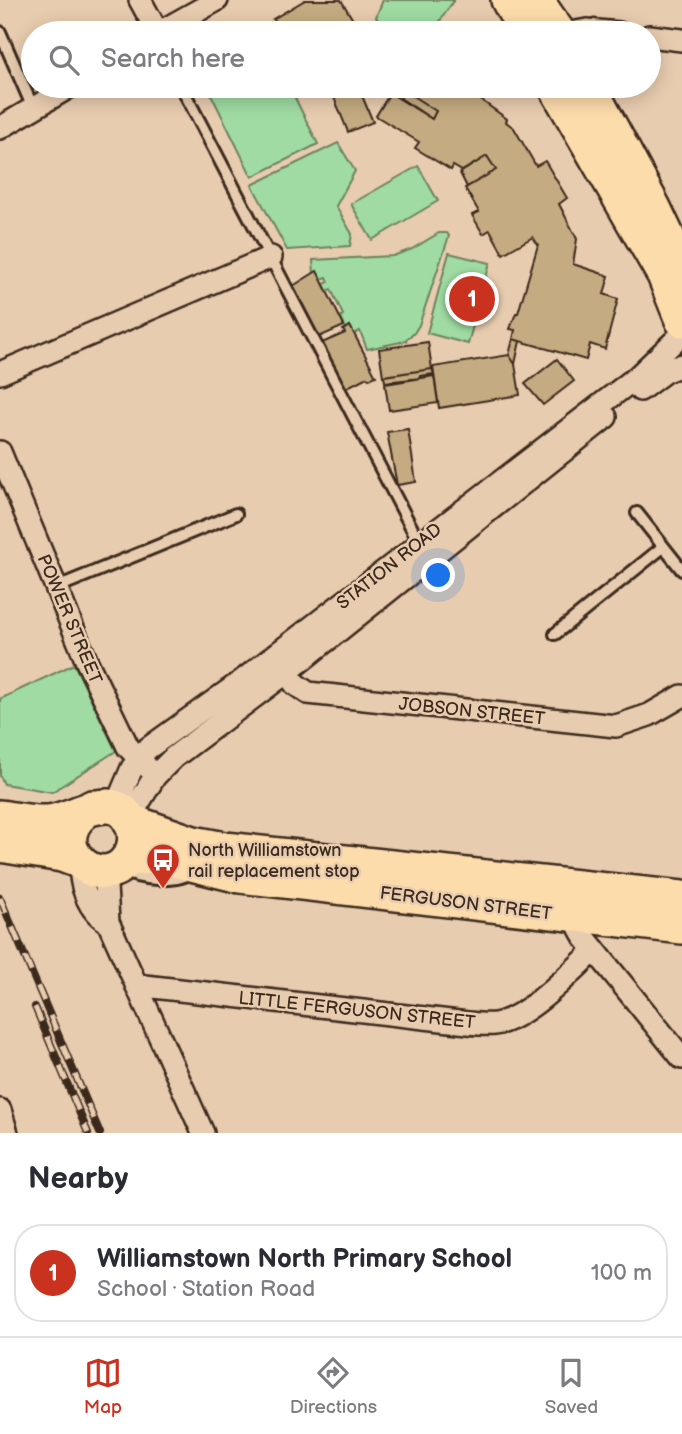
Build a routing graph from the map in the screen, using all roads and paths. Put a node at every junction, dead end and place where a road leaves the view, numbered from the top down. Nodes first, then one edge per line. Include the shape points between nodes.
1 (140, 0) edge
2 (217, 0) edge
3 (508, 0) edge
4 (536, 0) edge
5 (151, 21) edge
6 (179, 21) edge
7 (519, 21) edge
8 (551, 21) edge
9 (0, 32) edge
10 (661, 37) edge
11 (682, 40) edge
12 (21, 80) edge
13 (29, 98) edge
14 (50, 98) edge
15 (187, 98) edge
16 (562, 98) edge
17 (595, 98) edge
18 (33, 108) junction
19 (0, 128) edge
20 (271, 257) junction
21 (682, 268) edge
22 (682, 320) edge
23 (682, 334) edge
24 (682, 365) edge
25 (0, 373) edge
26 (0, 452) edge
27 (637, 513) dead end
28 (236, 514) dead end
29 (663, 547) junction
30 (426, 550) junction
31 (682, 570) edge
32 (55, 588) junction
33 (555, 634) dead end
34 (281, 663) junction
35 (682, 696) edge
36 (138, 758) junction
37 (155, 776) junction
38 (115, 813) junction
39 (0, 817) edge
40 (0, 845) edge
41 (79, 862) junction
42 (119, 865) junction
43 (682, 898) edge
44 (579, 901) junction
45 (108, 922) junction
46 (682, 927) edge
47 (595, 950) junction
48 (136, 985) junction
49 (682, 1058) edge
50 (0, 1110) edge
51 (5, 1129) edge
52 (203, 1133) edge

1 - 5 street
2 - 6 street
3 - 7 main road
4 - 8 main road
9 - 12 lane
10 - 11 street
13 - 18 lane
14 - 18 street
15 - 20 lane
16 - 22 main road via 664,275
17 - 21 main road
18 - 19 street
20 - 25 street
20 - 30 lane
23 - 30 street, STATION ROAD via 638,376
24 - 30 street, STATION ROAD via 664,372
26 - 32 street, POWER STREET
27 - 29 lane
28 - 32 lane
29 - 31 lane
29 - 33 lane
30 - 34 street, STATION ROAD
32 - 36 street, POWER STREET via 128,747
34 - 35 street, JOBSON STREET via 300,689 316,695 616,726 649,715
34 - 36 street, STATION ROAD via 152,744
34 - 37 street, STATION ROAD
36 - 37 street, POWER STREET
36 - 38 street, STATION ROAD
37 - 38 street, STATION ROAD
38 - 39 main road via 49,822
38 - 41 main road via 75,821 70,845
38 - 42 main road via 135,841
38 - 44 main road, FERGUSON STREET via 192,843
40 - 41 main road
41 - 42 main road via 97,871
41 - 45 street via 83,889 98,917
42 - 44 main road, FERGUSON STREET via 159,856 225,874 279,881
42 - 45 street via 106,885
43 - 44 main road, FERGUSON STREET
44 - 46 main road, FERGUSON STREET
44 - 47 street via 580,929
45 - 48 street
47 - 48 street, LITTLE FERGUSON STREET via 525,1012 494,1024
47 - 49 street
48 - 52 street
50 - 51 street

